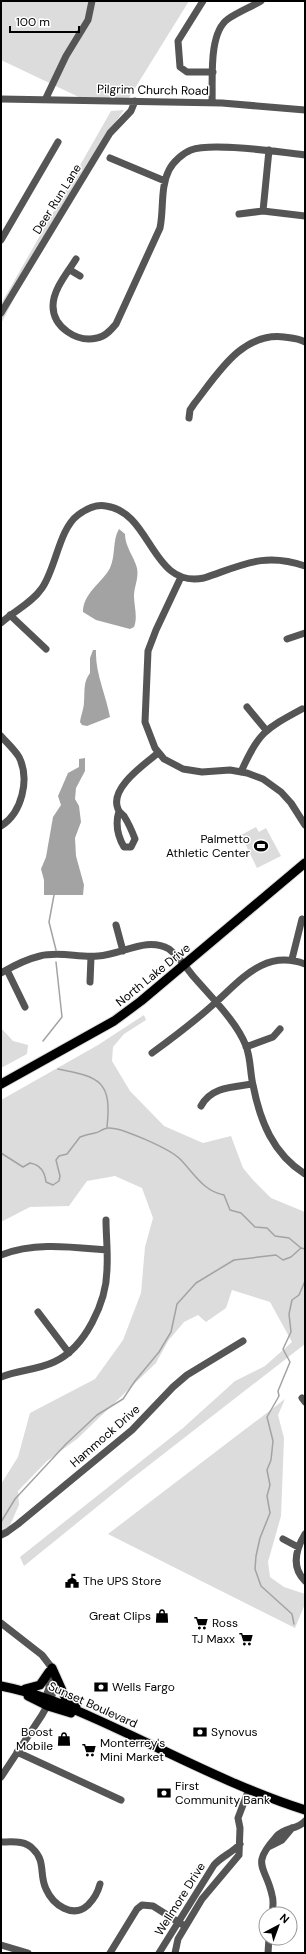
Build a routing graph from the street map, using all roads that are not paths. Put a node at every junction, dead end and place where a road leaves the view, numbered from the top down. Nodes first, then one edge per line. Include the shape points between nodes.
1 (92, 1) edge
2 (203, 1) edge
3 (261, 1) edge
4 (213, 72) junction
5 (1, 98) edge
6 (46, 98) junction
7 (135, 101) junction
8 (212, 103) junction
9 (305, 110) edge
10 (58, 142) dead end
11 (269, 150) junction
12 (305, 155) edge
13 (110, 158) dead end
14 (165, 181) junction
15 (263, 211) junction
16 (240, 214) dead end
17 (305, 216) edge
18 (1, 240) edge
19 (76, 259) dead end
20 (70, 270) junction
21 (80, 276) dead end
22 (1, 313) edge
23 (305, 342) edge
24 (189, 418) dead end
25 (305, 566) edge
26 (181, 577) junction
27 (10, 615) junction
28 (1, 623) edge
29 (305, 633) edge
30 (287, 639) dead end
31 (46, 649) dead end
32 (247, 707) dead end
33 (302, 709) dead end
34 (266, 730) junction
35 (1, 736) edge
36 (158, 753) junction
37 (241, 772) junction
38 (119, 810) dead end
39 (305, 825) edge
40 (1, 826) edge
41 (305, 863) edge
42 (302, 919) dead end
43 (116, 925) dead end
44 (123, 951) junction
45 (91, 957) junction
46 (292, 959) junction
47 (305, 964) edge
48 (184, 966) junction
49 (4, 971) edge
50 (90, 982) dead end
51 (216, 1003) junction
52 (25, 1007) dead end
53 (280, 1029) dead end
54 (246, 1047) junction
55 (152, 1053) dead end
56 (1, 1084) edge
57 (252, 1084) junction
58 (201, 1106) dead end
59 (305, 1174) edge
60 (106, 1220) dead end
61 (106, 1250) junction
62 (1, 1255) edge
63 (38, 1312) dead end
64 (243, 1342) dead end
65 (69, 1352) junction
66 (1, 1377) edge
67 (1, 1534) edge
68 (305, 1534) edge
69 (283, 1539) dead end
70 (298, 1547) junction
71 (305, 1581) edge
72 (1, 1623) edge
73 (49, 1668) junction
74 (1, 1686) edge
75 (19, 1690) junction
76 (47, 1701) junction
77 (89, 1716) junction
78 (17, 1752) junction
79 (1, 1777) edge
80 (249, 1789) junction
81 (121, 1800) dead end
82 (305, 1810) edge
83 (305, 1821) edge
84 (1, 1842) edge
85 (240, 1843) junction
86 (100, 1884) dead end
87 (272, 1906) edge
88 (182, 1925) junction
89 (1, 1945) edge
90 (28, 1953) edge
91 (110, 1953) edge
92 (159, 1953) edge
93 (175, 1953) edge

1 - 6 street via 88,20 66,56
2 - 4 street via 178,42 180,67 187,72
3 - 4 street via 227,19 220,28 216,34
4 - 8 street
5 - 6 street, Pilgrim Church Road
6 - 7 street, Pilgrim Church Road
7 - 8 street, Pilgrim Church Road
7 - 22 street, Deer Run Lane via 131,111 110,133
8 - 9 street, Pilgrim Church Road
10 - 18 street
11 - 12 street
11 - 14 street via 207,147 192,150 179,157
11 - 15 street
13 - 14 street
14 - 20 street via 160,228 116,324 109,332 98,338 76,337 55,318 53,305 56,292
15 - 16 street
15 - 17 street
19 - 20 street
20 - 21 street
23 - 24 street via 297,338 278,336 258,340 242,348 194,404
25 - 26 street via 289,561 263,560 196,580
26 - 27 street via 158,557 126,513 113,507 97,506 84,510 72,520 42,589 31,601
26 - 36 street via 148,651 145,722
27 - 28 street
27 - 31 street
29 - 30 street
32 - 34 street
33 - 34 street
34 - 37 street via 250,752
35 - 40 street via 18,756 24,778 21,799 16,810
36 - 37 street via 183,769 202,772
36 - 38 street via 123,785 118,798
37 - 39 street via 263,779 281,792
41 - 48 main road, North Lake Drive
42 - 46 street
43 - 44 street
44 - 45 street
44 - 48 street via 157,944 173,952
45 - 49 street via 49,954
45 - 50 street
46 - 47 street
46 - 51 street via 268,963 252,970
48 - 51 street
48 - 56 main road, North Lake Drive via 114,1021
49 - 52 street
51 - 54 street via 233,1024
51 - 55 street
53 - 54 street via 273,1037
54 - 57 street
57 - 58 street via 214,1092 205,1098
57 - 59 street via 260,1117 268,1135 282,1155
60 - 61 street
61 - 62 street via 53,1246 21,1249
61 - 65 street via 108,1269 100,1301 85,1335
63 - 65 street
64 - 67 street, Hammock Drive via 187,1375 122,1439 18,1524
65 - 66 street via 46,1365 19,1370
68 - 70 street
69 - 70 street
70 - 71 street via 297,1566
72 - 73 street via 38,1651
73 - 75 main road via 40,1686
73 - 76 street
73 - 77 main road via 65,1697
74 - 75 main road
75 - 76 main road, Sunset Boulevard
76 - 77 main road, Sunset Boulevard
76 - 78 street
77 - 80 main road, Sunset Boulevard
78 - 79 street
78 - 81 street
80 - 82 main road, Sunset Boulevard
80 - 85 street, Wellmore Drive via 238,1818
83 - 87 street via 279,1833 260,1863 272,1894
84 - 86 street via 22,1843 32,1848 41,1860 45,1888 64,1909 75,1911 85,1907 95,1896
85 - 88 street, Wellmore Drive via 236,1859 212,1885
85 - 88 street, Wellmore Drive via 233,1852 221,1857 214,1865
88 - 91 street via 153,1906 142,1905
88 - 92 street, Wellmore Drive
88 - 93 street, Wellmore Drive
89 - 90 street

